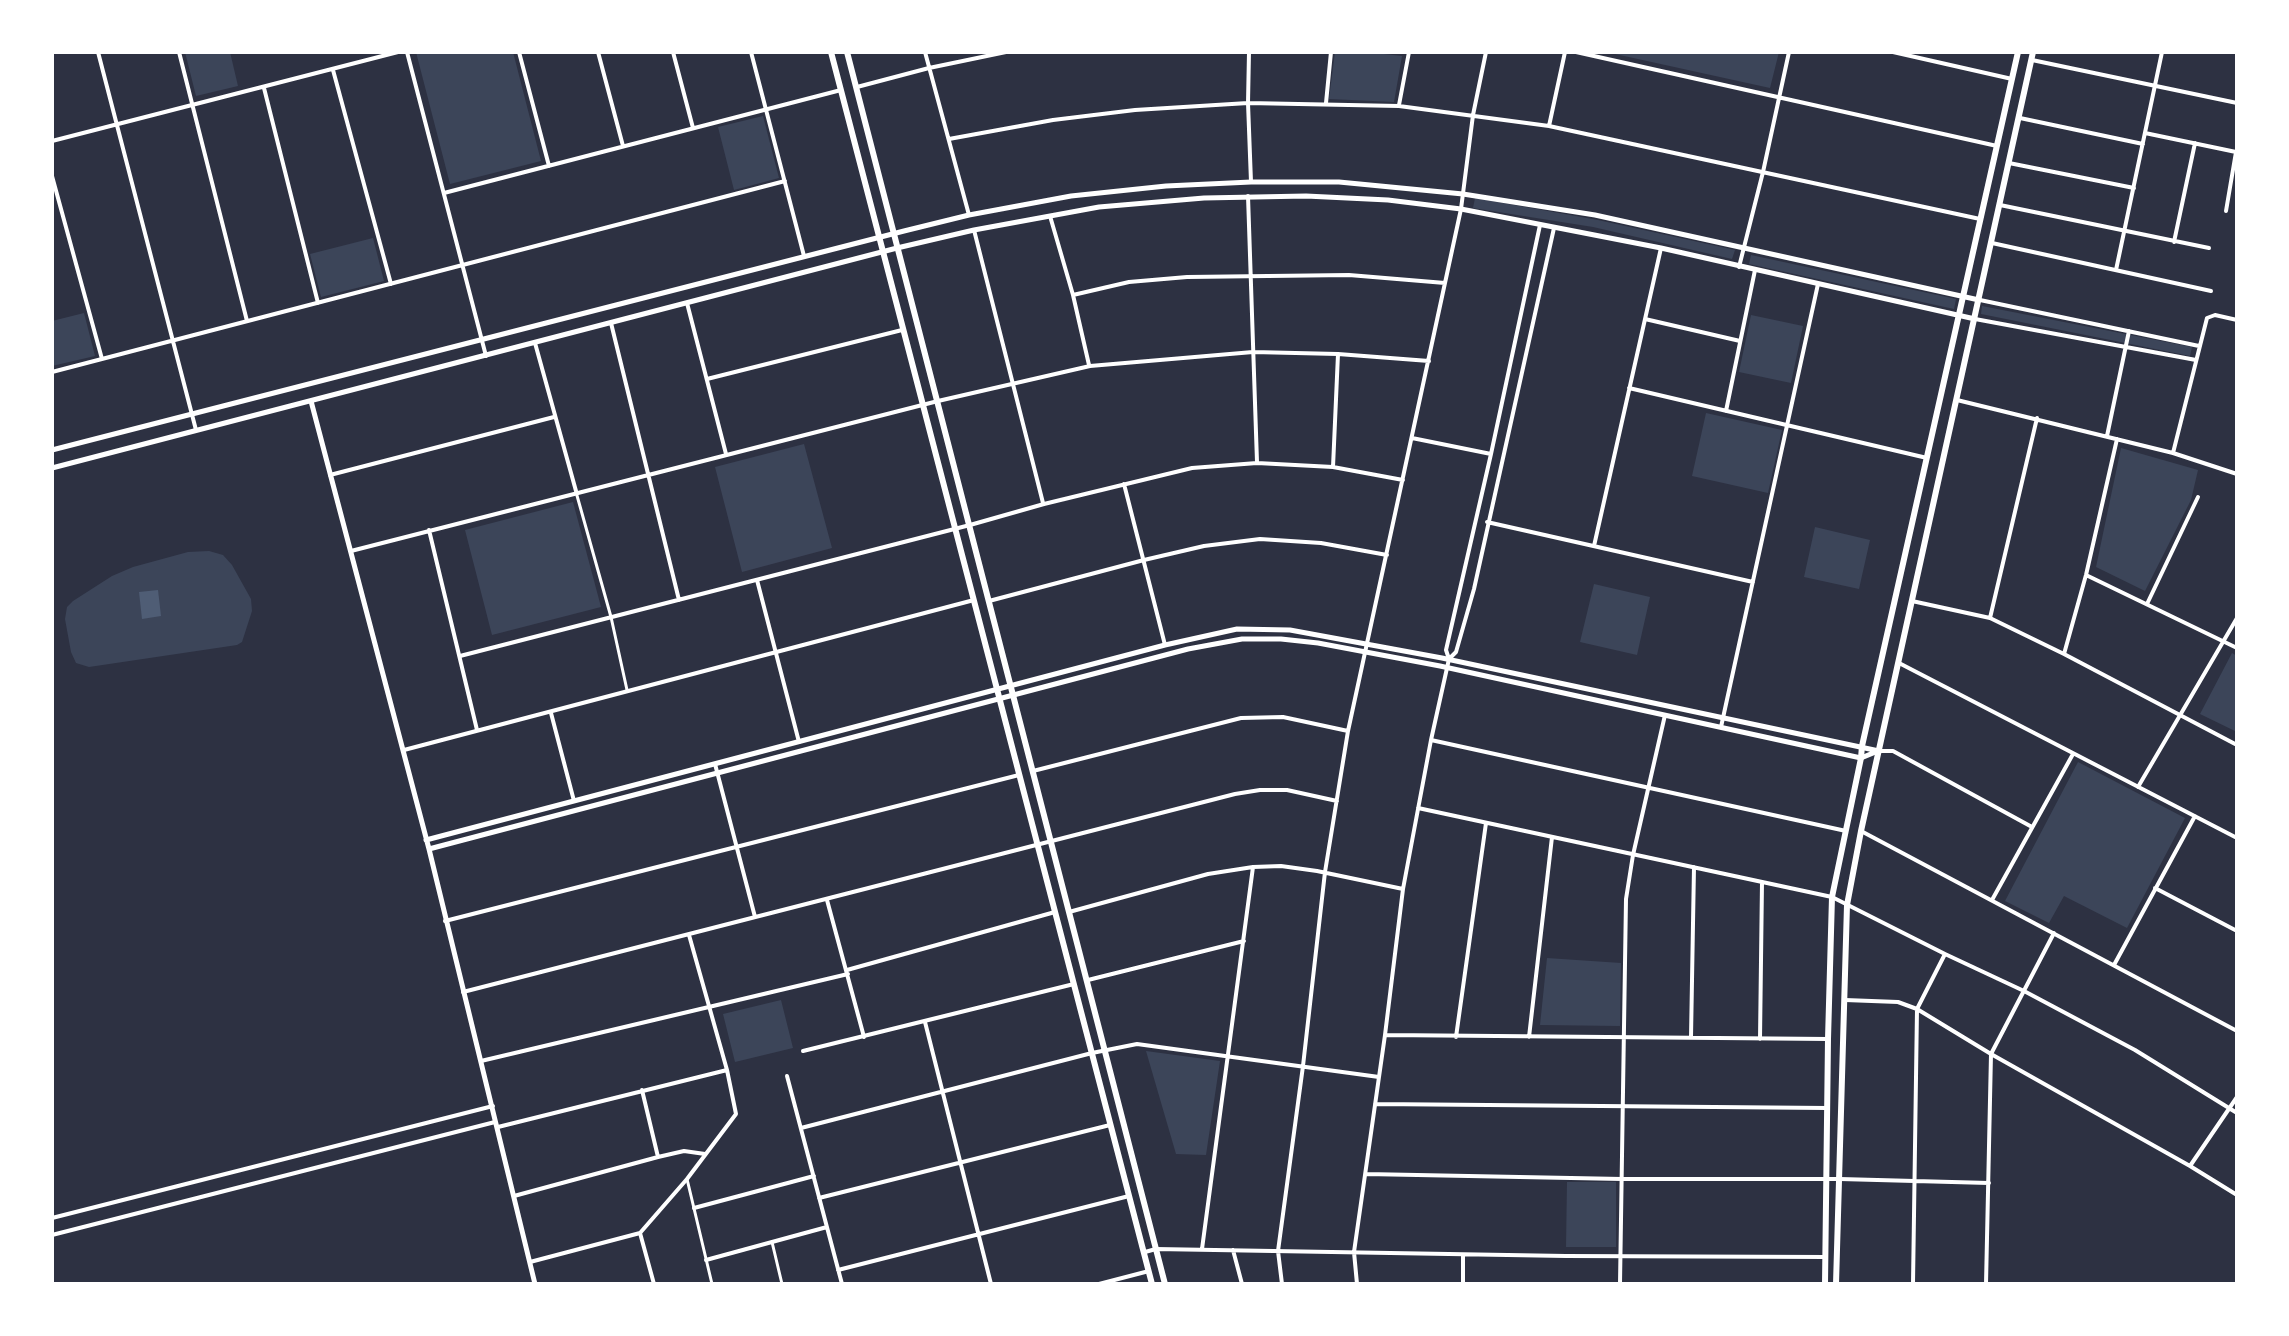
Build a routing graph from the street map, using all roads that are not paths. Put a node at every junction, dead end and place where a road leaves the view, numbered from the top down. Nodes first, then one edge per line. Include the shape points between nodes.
1 (98, 52) edge
2 (179, 52) edge
3 (398, 52) edge
4 (407, 52) edge
5 (519, 52) edge
6 (598, 52) edge
7 (673, 52) edge
8 (751, 52) edge
9 (831, 52) edge
10 (847, 52) edge
11 (925, 52) edge
12 (1006, 52) edge
13 (1249, 52) edge
14 (1331, 52) edge
15 (1409, 52) edge
16 (1486, 52) edge
17 (1565, 52) edge
18 (1576, 52) edge
19 (1789, 52) edge
20 (1893, 52) edge
21 (2018, 52) edge
22 (2162, 52) edge
23 (2032, 56) edge
24 (929, 68) junction
25 (333, 69) junction
26 (2012, 79) junction
27 (264, 86) junction
28 (2155, 86) junction
29 (856, 87) junction
30 (841, 90) junction
31 (1779, 97) junction
32 (1248, 103) junction
33 (1326, 103) junction
34 (2237, 103) edge
35 (193, 105) junction
36 (1399, 106) junction
37 (766, 109) junction
38 (1473, 115) junction
39 (2019, 118) junction
40 (117, 125) junction
41 (1549, 126) junction
42 (693, 128) junction
43 (2145, 133) junction
44 (949, 139) junction
45 (52, 141) edge
46 (2195, 143) junction
47 (2143, 144) junction
48 (623, 146) junction
49 (1997, 146) junction
50 (2237, 151) edge
51 (2009, 163) junction
52 (549, 166) junction
53 (1763, 172) junction
54 (52, 176) edge
55 (785, 181) junction
56 (1251, 182) junction
57 (2134, 188) junction
58 (444, 193) junction
59 (1463, 194) junction
60 (1248, 196) junction
61 (2000, 205) junction
62 (1461, 209) junction
63 (2226, 211) dead end
64 (969, 215) junction
65 (1050, 216) junction
66 (1981, 219) junction
67 (1540, 223) junction
68 (1554, 226) junction
69 (974, 230) junction
70 (2125, 231) junction
71 (893, 233) junction
72 (879, 237) junction
73 (2174, 242) junction
74 (1992, 243) junction
75 (897, 248) junction
76 (1661, 248) junction
77 (1744, 248) junction
78 (2209, 248) dead end
79 (884, 251) junction
80 (804, 256) junction
81 (463, 265) junction
82 (1739, 267) junction
83 (1755, 270) junction
84 (2116, 270) junction
85 (1251, 277) junction
86 (1445, 283) junction
87 (391, 284) junction
88 (1818, 284) junction
89 (2211, 291) dead end
90 (1073, 295) junction
91 (1964, 297) junction
92 (1980, 300) junction
93 (318, 303) junction
94 (687, 303) junction
95 (1960, 315) junction
96 (1644, 319) junction
97 (1975, 319) junction
98 (2237, 320) edge
99 (247, 321) junction
100 (611, 323) junction
101 (904, 329) junction
102 (2129, 331) junction
103 (173, 340) junction
104 (483, 340) junction
105 (1740, 341) junction
106 (535, 343) junction
107 (2199, 346) junction
108 (2126, 347) junction
109 (1253, 352) junction
110 (1338, 354) junction
111 (486, 356) junction
112 (102, 359) junction
113 (2196, 360) junction
114 (1429, 361) junction
115 (1090, 366) junction
116 (52, 372) edge
117 (707, 379) junction
118 (1013, 382) junction
119 (1629, 388) junction
120 (1957, 400) junction
121 (311, 401) junction
122 (938, 401) junction
123 (923, 405) junction
124 (1726, 411) junction
125 (192, 414) junction
126 (554, 417) junction
127 (2037, 418) junction
128 (1787, 425) junction
129 (196, 430) junction
130 (2107, 436) junction
131 (1412, 438) junction
132 (2117, 439) junction
133 (52, 450) edge
134 (2173, 453) junction
135 (726, 454) junction
136 (1491, 454) junction
137 (1927, 458) junction
138 (1257, 463) junction
139 (1333, 467) junction
140 (52, 468) edge
141 (648, 474) junction
142 (2237, 474) edge
143 (330, 475) junction
144 (1403, 480) junction
145 (1124, 484) junction
146 (576, 492) junction
147 (2198, 497) dead end
148 (1044, 504) junction
149 (1487, 522) junction
150 (970, 525) junction
151 (956, 529) junction
152 (429, 530) junction
153 (1594, 546) junction
154 (351, 551) junction
155 (1387, 555) junction
156 (1144, 560) junction
157 (2086, 575) junction
158 (757, 580) junction
159 (1753, 582) junction
160 (679, 600) junction
161 (974, 600) junction
162 (989, 601) junction
163 (1912, 601) junction
164 (2147, 604) junction
165 (611, 617) junction
166 (1990, 618) junction
167 (2237, 618) edge
168 (2224, 641) junction
169 (1367, 643) junction
170 (1165, 645) junction
171 (2237, 648) edge
172 (1366, 651) junction
173 (776, 653) junction
174 (2064, 654) junction
175 (460, 656) junction
176 (1449, 659) junction
177 (1899, 663) junction
178 (1446, 667) junction
179 (1011, 686) junction
180 (997, 690) junction
181 (628, 692) junction
182 (1015, 695) junction
183 (1001, 698) junction
184 (551, 713) junction
185 (1665, 715) junction
186 (2181, 716) junction
187 (1723, 719) junction
188 (1721, 727) junction
189 (477, 731) junction
190 (1348, 731) junction
191 (1431, 740) junction
192 (799, 742) junction
193 (2237, 745) edge
194 (1862, 746) junction
195 (402, 751) junction
196 (1879, 751) junction
197 (2073, 754) junction
198 (1861, 758) junction
199 (715, 764) junction
200 (1033, 771) junction
201 (717, 772) junction
202 (1019, 775) junction
203 (1648, 787) junction
204 (2138, 787) junction
205 (574, 801) junction
206 (1337, 801) junction
207 (1418, 808) junction
208 (2195, 816) junction
209 (1486, 823) junction
210 (2032, 827) junction
211 (1846, 831) junction
212 (1861, 831) junction
213 (1552, 837) junction
214 (2237, 838) edge
215 (426, 840) junction
216 (1051, 840) junction
217 (1038, 845) junction
218 (737, 848) junction
219 (429, 849) junction
220 (1633, 855) junction
221 (1253, 867) junction
222 (1694, 867) junction
223 (1325, 872) junction
224 (1762, 882) junction
225 (2155, 888) junction
226 (1403, 889) junction
227 (1832, 897) junction
228 (827, 900) junction
229 (1992, 900) junction
230 (1847, 905) junction
231 (1055, 912) junction
232 (1069, 912) junction
233 (755, 917) junction
234 (445, 921) junction
235 (2237, 931) edge
236 (2054, 933) junction
237 (689, 935) junction
238 (1244, 941) junction
239 (1945, 954) junction
240 (2114, 965) junction
241 (848, 972) junction
242 (1087, 981) junction
243 (1074, 984) junction
244 (2024, 991) junction
245 (463, 992) junction
246 (1845, 1000) junction
247 (709, 1008) junction
248 (1917, 1009) junction
249 (925, 1022) junction
250 (2237, 1031) edge
251 (1385, 1035) junction
252 (864, 1037) junction
253 (1456, 1037) junction
254 (1529, 1037) junction
255 (1623, 1037) junction
256 (1691, 1038) junction
257 (1760, 1039) junction
258 (1828, 1039) junction
259 (1105, 1050) junction
260 (803, 1051) dead end
261 (1092, 1053) junction
262 (1991, 1054) junction
263 (1228, 1056) junction
264 (481, 1061) junction
265 (1303, 1066) junction
266 (727, 1070) junction
267 (787, 1076) dead end
268 (1379, 1077) junction
269 (642, 1090) junction
270 (943, 1092) junction
271 (2237, 1097) edge
272 (1375, 1104) junction
273 (493, 1106) junction
274 (1623, 1106) junction
275 (1827, 1108) junction
276 (2229, 1108) junction
277 (2237, 1113) edge
278 (497, 1124) junction
279 (1110, 1125) junction
280 (801, 1128) junction
281 (706, 1154) junction
282 (658, 1157) junction
283 (961, 1163) junction
284 (2190, 1166) junction
285 (1366, 1174) junction
286 (814, 1176) junction
287 (687, 1179) junction
288 (1622, 1179) junction
289 (1826, 1179) junction
290 (1840, 1179) junction
291 (1916, 1181) junction
292 (1989, 1183) junction
293 (2237, 1195) edge
294 (514, 1196) junction
295 (1129, 1196) junction
296 (819, 1198) junction
297 (694, 1208) junction
298 (52, 1218) edge
299 (827, 1227) junction
300 (640, 1233) junction
301 (52, 1235) edge
302 (978, 1235) junction
303 (772, 1242) junction
304 (1156, 1249) junction
305 (1202, 1249) junction
306 (1233, 1250) junction
307 (1278, 1251) junction
308 (1144, 1252) junction
309 (1354, 1252) junction
310 (1463, 1255) junction
311 (1621, 1257) junction
312 (1826, 1257) junction
313 (706, 1260) junction
314 (529, 1263) junction
315 (838, 1270) junction
316 (1149, 1271) junction
317 (535, 1284) edge
318 (654, 1284) edge
319 (712, 1284) edge
320 (782, 1284) edge
321 (842, 1284) edge
322 (991, 1284) edge
323 (1099, 1284) edge
324 (1152, 1284) edge
325 (1165, 1284) edge
326 (1242, 1284) edge
327 (1282, 1284) edge
328 (1357, 1284) edge
329 (1463, 1284) edge
330 (1620, 1284) edge
331 (1825, 1284) edge
332 (1836, 1284) edge
333 (1913, 1284) edge
334 (1986, 1284) edge

1 - 40 street
2 - 35 street
3 - 25 street
4 - 58 street
5 - 52 street
6 - 48 street
7 - 42 street
8 - 37 street
9 - 30 main road
10 - 29 main road
11 - 24 street
12 - 24 street
13 - 32 street
14 - 33 street
15 - 36 street
16 - 38 street
17 - 41 street
18 - 31 street
19 - 31 street
20 - 26 street
21 - 26 main road
22 - 28 street
23 - 28 street
23 - 39 main road
24 - 29 street
24 - 44 street
25 - 27 street
25 - 87 street
26 - 49 main road
27 - 35 street
27 - 93 street
28 - 34 street
28 - 43 street
29 - 71 main road
30 - 37 street
30 - 72 main road
31 - 49 street
31 - 53 street
32 - 33 street
32 - 44 street via 1135,110
32 - 56 street
33 - 36 street
35 - 40 street
35 - 99 street
36 - 38 street
37 - 42 street
37 - 55 street
38 - 41 street
38 - 59 street
39 - 47 street
39 - 51 main road
40 - 45 street
40 - 103 street
41 - 53 street
42 - 48 street
43 - 46 street
43 - 47 street
44 - 64 street
46 - 50 street
46 - 73 street
47 - 57 street
48 - 52 street
49 - 66 main road
50 - 63 street
51 - 57 street
51 - 61 main road
52 - 58 street
53 - 66 street
53 - 77 street
54 - 112 street
55 - 80 street
55 - 81 street
56 - 59 street via 1339,182
56 - 64 street via 1071,196
57 - 70 street
58 - 81 street
59 - 62 street
59 - 77 street via 1595,215
60 - 62 street via 1388,200
60 - 65 street via 1099,207
60 - 85 street
61 - 70 street
61 - 74 main road
62 - 67 street
62 - 86 street
64 - 71 street
65 - 69 street
65 - 90 street
66 - 91 main road
67 - 68 street
67 - 136 street
68 - 76 street
68 - 149 street
69 - 75 street
69 - 118 street
70 - 73 street
70 - 84 street
71 - 72 street
71 - 75 main road
72 - 79 main road
72 - 80 street
73 - 78 street
74 - 84 street
74 - 92 main road
75 - 79 street
75 - 122 main road
76 - 82 street
76 - 96 street
77 - 82 street
77 - 91 street
79 - 94 street
79 - 101 main road
80 - 104 street
81 - 87 street
81 - 104 street
82 - 83 street
83 - 88 street
83 - 105 street
84 - 89 street
85 - 86 street via 1349,275
85 - 90 street via 1129,282
85 - 109 street
86 - 114 street
87 - 93 street
88 - 95 street
88 - 128 street
90 - 115 street
91 - 92 street
91 - 95 main road
92 - 97 main road
92 - 102 street
93 - 99 street
94 - 100 street
94 - 117 street
95 - 97 street
95 - 137 main road
96 - 105 street
96 - 119 street
97 - 108 street
97 - 120 main road
98 - 107 street via 2207,318
99 - 103 street
100 - 106 street
100 - 141 street
101 - 117 street
101 - 123 main road
102 - 107 street
102 - 108 street
103 - 112 street
103 - 125 street
104 - 111 street
104 - 125 street
105 - 124 street
106 - 111 street
106 - 126 street
107 - 113 street
108 - 113 street
108 - 130 street
109 - 110 street
109 - 115 street
109 - 138 street
110 - 114 street
110 - 139 street
111 - 121 street
112 - 116 street
113 - 134 street
114 - 131 street
115 - 118 street
117 - 135 street
118 - 122 street
118 - 148 street
119 - 124 street
119 - 153 street
120 - 127 street
120 - 163 main road
121 - 129 street
121 - 143 street
122 - 123 street
122 - 150 main road
123 - 135 street
123 - 151 main road
124 - 128 street
125 - 129 street
125 - 133 street
126 - 143 street
126 - 146 street
127 - 130 street
127 - 166 street
128 - 137 street
128 - 159 street
129 - 140 street
130 - 132 street
131 - 136 street
131 - 144 street
132 - 134 street
132 - 157 street
134 - 142 street
135 - 141 street
136 - 176 street via 1446,650
137 - 194 main road
138 - 139 street
138 - 145 street via 1192,468
139 - 144 street
141 - 146 street
141 - 160 street
143 - 154 street
144 - 155 street
145 - 148 street
145 - 156 street
146 - 152 street
146 - 165 street
147 - 164 street
148 - 150 street
149 - 153 street
149 - 176 street via 1474,589 1456,652
150 - 151 street
150 - 162 main road
151 - 158 street
151 - 161 main road
152 - 154 street
152 - 175 street
153 - 159 street
154 - 195 street
155 - 156 street via 1260,539
155 - 169 street
156 - 162 street
156 - 170 street
157 - 164 street
157 - 174 street
158 - 160 street
158 - 173 street
159 - 187 street
160 - 165 street
161 - 173 street
161 - 180 main road
162 - 179 main road
163 - 166 street
163 - 177 main road
164 - 168 street
165 - 175 street
165 - 181 street
166 - 174 street
167 - 168 street
168 - 171 street
168 - 186 street
169 - 170 street via 1290,630 1237,629
169 - 172 street
169 - 176 street
170 - 179 street
172 - 178 street
172 - 182 street via 1242,639
172 - 190 street
173 - 181 street
173 - 192 street
174 - 186 street
175 - 189 street
176 - 178 street
176 - 187 street
177 - 196 main road
177 - 197 street
178 - 185 street
178 - 191 street
179 - 180 street
179 - 182 main road
180 - 183 main road
180 - 192 street
181 - 184 street
182 - 183 street
182 - 200 main road
183 - 201 street
183 - 202 main road
184 - 189 street
184 - 205 street
185 - 188 street
185 - 203 street
186 - 193 street
186 - 204 street
187 - 188 street
187 - 194 street
188 - 198 street
189 - 195 street
190 - 200 street via 1283,717 1241,718
190 - 206 street
191 - 203 street
191 - 207 street
192 - 199 street
194 - 196 street
194 - 198 main road
195 - 215 street
196 - 198 street
196 - 210 street via 1893,751
196 - 212 main road
197 - 204 street
197 - 210 street
198 - 211 main road
199 - 201 street
199 - 205 street
200 - 216 main road
201 - 218 street
201 - 219 street
202 - 217 main road
202 - 218 street
203 - 211 street
203 - 220 street
204 - 208 street
205 - 215 street
206 - 216 street via 1260,790
206 - 223 street
207 - 209 street
207 - 226 street
208 - 214 street
208 - 225 street
209 - 213 street
209 - 253 street
210 - 229 street
211 - 227 main road
212 - 229 street
212 - 230 main road
213 - 220 street
213 - 254 street
215 - 219 street
216 - 217 street
216 - 232 main road
217 - 228 street
217 - 231 main road
218 - 233 street
218 - 234 street
219 - 234 street
220 - 222 street
220 - 255 street via 1626,899
221 - 223 street
221 - 232 street
221 - 238 street
222 - 224 street
222 - 256 street
223 - 226 street
223 - 265 street
224 - 227 street
224 - 257 street
225 - 235 street
225 - 240 street
226 - 251 street
227 - 230 street
227 - 258 main road
228 - 233 street
228 - 241 street
229 - 236 street
230 - 239 street
230 - 246 main road
231 - 241 street
231 - 243 main road
232 - 242 main road
233 - 237 street
234 - 245 street
236 - 240 street
236 - 244 street
237 - 245 street
237 - 247 street
238 - 242 street
238 - 263 street
239 - 244 street
239 - 248 street
240 - 250 street
241 - 247 street
241 - 252 street
242 - 259 main road
243 - 249 street
243 - 261 main road
244 - 262 street
244 - 276 street
245 - 264 street
246 - 248 street via 1898,1002
246 - 290 main road
247 - 264 street
247 - 266 street
248 - 262 street
248 - 291 street
249 - 252 street
249 - 270 street
251 - 253 street
251 - 268 street
252 - 260 street
253 - 254 street
254 - 255 street
255 - 256 street
255 - 274 street
256 - 257 street
257 - 258 street
258 - 275 main road
259 - 261 street
259 - 263 street via 1137,1044
259 - 304 main road
261 - 270 street
261 - 279 main road
262 - 284 street
262 - 292 street
263 - 265 street
263 - 305 street
264 - 273 street
265 - 268 street
265 - 307 street
266 - 269 street
266 - 281 street via 736,1114
267 - 280 street
268 - 272 street
269 - 278 street
269 - 282 street
270 - 280 street
270 - 283 street
271 - 276 street
272 - 274 street
272 - 285 street
273 - 278 street
273 - 298 street
274 - 275 street
274 - 288 street
275 - 289 main road
276 - 277 street
276 - 284 street
278 - 294 street
278 - 301 street
279 - 283 street
279 - 295 main road
280 - 286 street
281 - 282 street via 684,1151
281 - 287 street
282 - 294 street
283 - 296 street
283 - 302 street
284 - 293 street
285 - 288 street
285 - 309 street
286 - 296 street
286 - 297 street
287 - 297 street
287 - 300 street
288 - 289 street
288 - 311 street
289 - 290 street
289 - 312 main road
290 - 291 street
290 - 332 main road
291 - 292 street
291 - 333 street
292 - 334 street
294 - 314 street
295 - 302 street
295 - 308 main road
296 - 299 street
297 - 313 street
299 - 303 street
299 - 315 street
300 - 314 street
300 - 318 street
302 - 315 street
302 - 322 street
303 - 313 street
303 - 320 street
304 - 305 street
304 - 308 street
304 - 325 main road
305 - 306 street
306 - 307 street
306 - 326 street
307 - 309 street
307 - 327 street
308 - 316 main road
309 - 310 street
309 - 328 street
310 - 311 street
310 - 329 street
311 - 312 street
311 - 330 street
312 - 331 main road
313 - 319 street
314 - 317 street
315 - 321 street
316 - 323 street
316 - 324 main road

